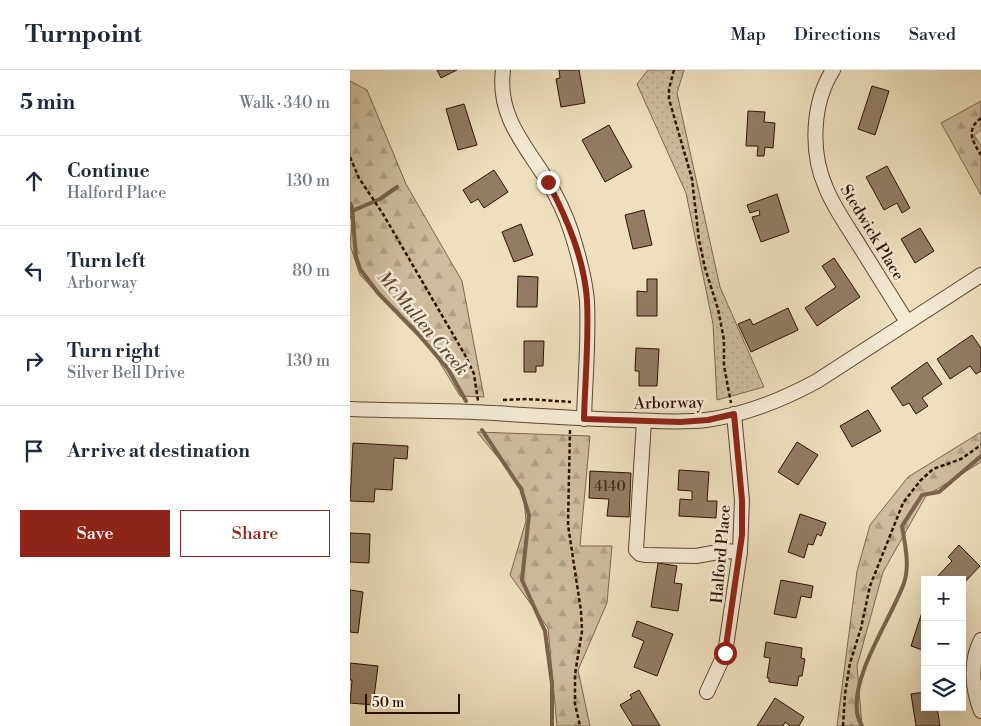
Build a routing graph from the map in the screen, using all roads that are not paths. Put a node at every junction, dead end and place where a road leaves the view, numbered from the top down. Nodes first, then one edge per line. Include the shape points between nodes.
1 (502, 70) edge
2 (833, 70) edge
3 (981, 275) edge
4 (907, 322) junction
5 (350, 409) edge
6 (734, 414) junction
7 (584, 419) junction
8 (644, 421) junction
9 (740, 552) junction
10 (981, 640) edge
11 (707, 692) dead end
12 (981, 711) edge

1 - 7 street via 503,99 510,121 564,213 584,278 587,328
2 - 4 street, Stedwick Place via 823,90 818,112 816,140 821,176 835,207
3 - 4 street, Arborway
4 - 6 street, Arborway via 817,381 765,406
5 - 7 street, Arborway via 487,412
6 - 8 street, Arborway via 708,420
6 - 9 street, Halford Place via 742,500
7 - 8 street, Arborway
8 - 9 street via 636,550 645,555 696,556
9 - 11 street, Halford Place via 725,653
10 - 12 street via 974,673

